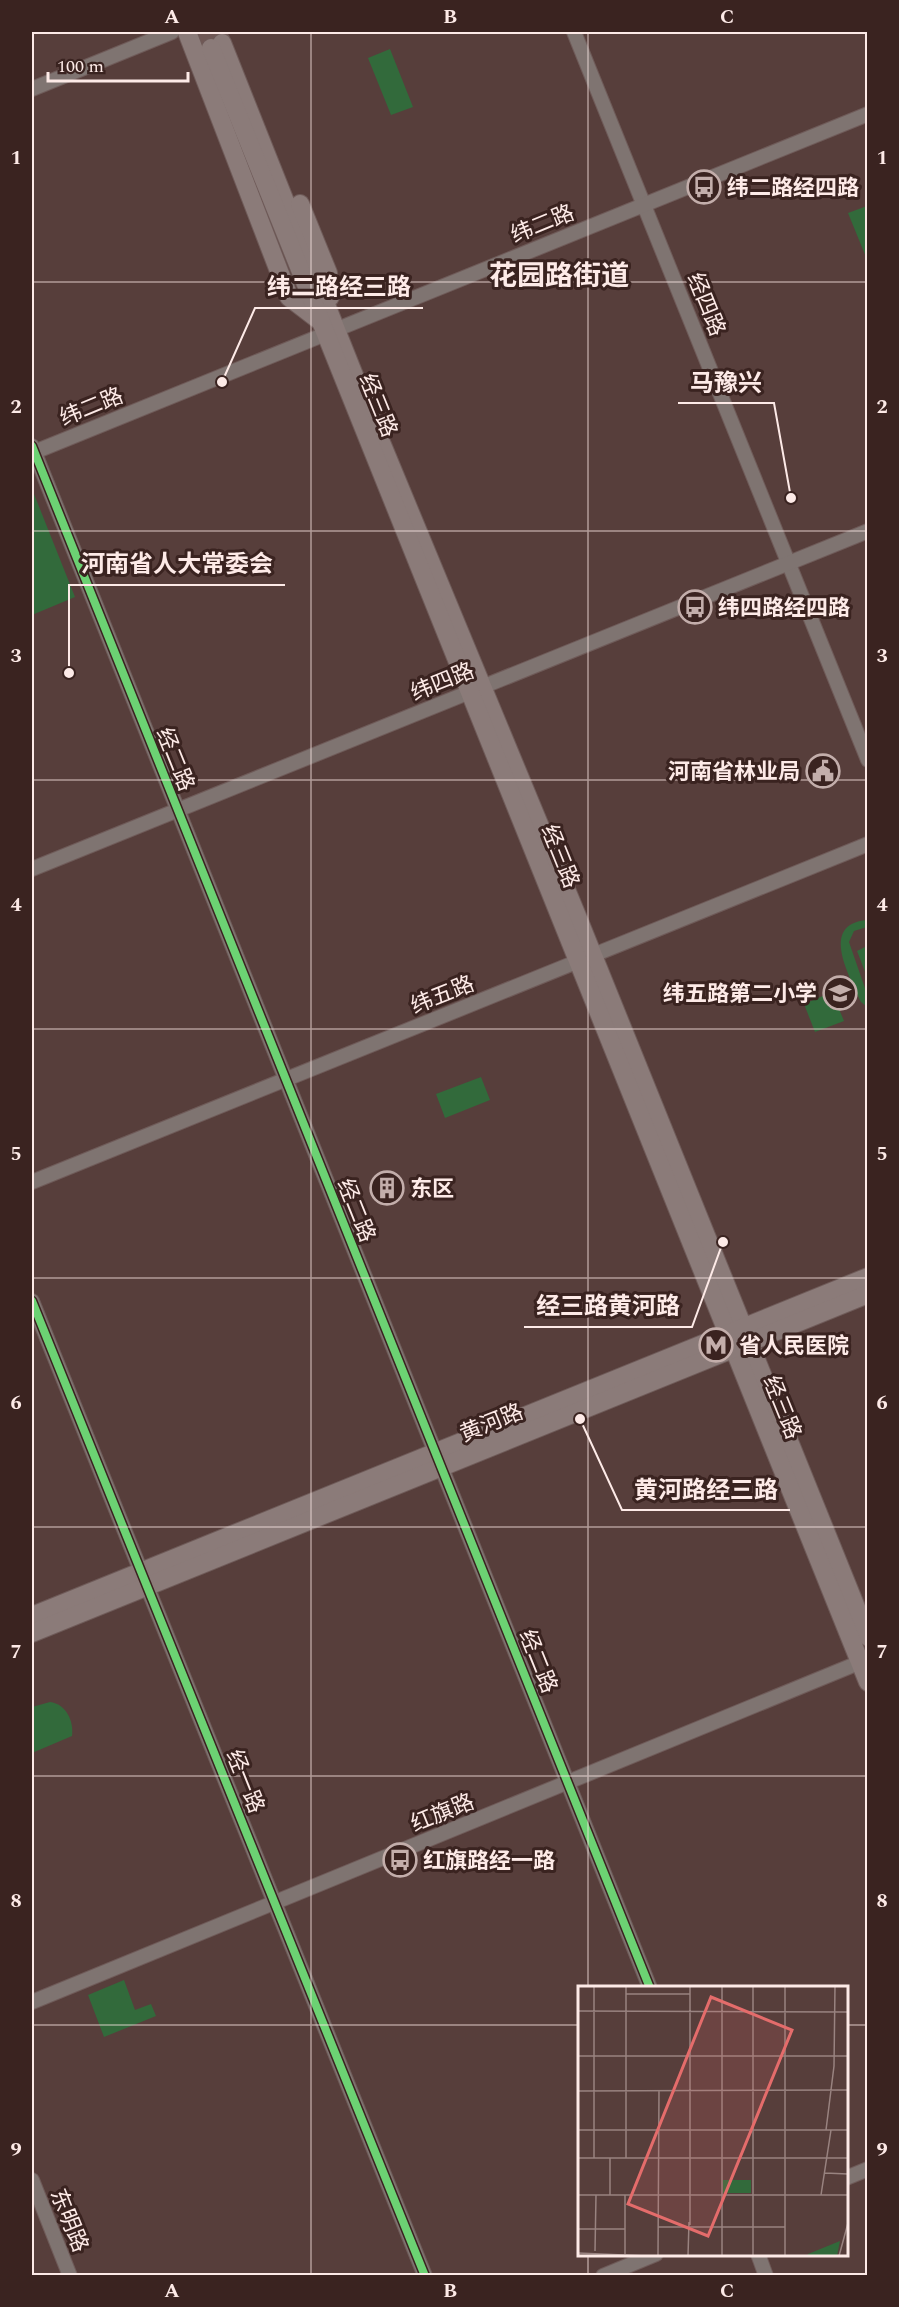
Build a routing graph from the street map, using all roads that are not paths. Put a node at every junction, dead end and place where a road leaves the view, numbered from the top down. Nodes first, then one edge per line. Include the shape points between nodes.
1 (172, 32) edge
2 (187, 32) edge
3 (574, 32) edge
4 (221, 41) tunnel mouth
5 (32, 89) edge
6 (867, 114) edge
7 (644, 204) junction
8 (328, 325) junction
9 (32, 450) edge
10 (867, 531) edge
11 (789, 562) junction
12 (476, 689) junction
13 (867, 760) edge
14 (177, 810) junction
15 (867, 844) edge
16 (32, 869) edge
17 (585, 958) junction
18 (285, 1080) junction
19 (32, 1182) edge
20 (867, 1277) edge
21 (867, 1294) edge
22 (32, 1301) edge
23 (738, 1338) junction
24 (439, 1460) junction
25 (144, 1579) junction
26 (32, 1616) edge
27 (32, 1633) edge
28 (867, 1637) edge
29 (864, 1661) edge
30 (867, 1682) edge
31 (568, 1783) junction
32 (276, 1903) junction
33 (649, 1986) edge
34 (32, 2002) edge
35 (867, 2169) edge
36 (848, 2177) edge
37 (32, 2180) edge
38 (651, 2256) edge
39 (759, 2256) edge
40 (70, 2276) edge
41 (425, 2276) edge
42 (603, 2276) edge
43 (766, 2276) edge

1 - 5 street
2 - 8 main road via 289,297
3 - 7 street, 经四路
4 - 8 main road, 经三路
6 - 7 street, 纬二路
7 - 8 street, 纬二路
7 - 11 street, 经四路
8 - 9 street, 纬二路
8 - 12 main road, 经三路
9 - 14 street, 经二路
10 - 11 street, 纬四路
11 - 12 street, 纬四路
11 - 13 street, 经四路
12 - 14 street, 纬四路
12 - 17 main road, 经三路
14 - 16 street, 纬四路
14 - 18 street, 经二路
15 - 17 street, 纬五路
17 - 18 street, 纬五路
17 - 23 main road, 经三路
18 - 19 street, 纬五路
18 - 24 street, 经二路
20 - 23 main road, 黄河路
21 - 23 main road, 黄河路
22 - 25 street, 经一路
23 - 24 main road, 黄河路
23 - 28 main road, 经三路
23 - 29 main road, 经三路
24 - 25 main road, 黄河路
24 - 31 street, 经二路
25 - 26 main road, 黄河路
25 - 27 main road, 黄河路
25 - 32 street, 经一路
29 - 30 main road, 经三路
29 - 31 street, 红旗路
31 - 32 street, 红旗路
31 - 33 street, 经二路
32 - 34 street, 红旗路
32 - 41 street, 经一路
35 - 36 street
37 - 40 street, 东明路
38 - 42 street
39 - 43 street

